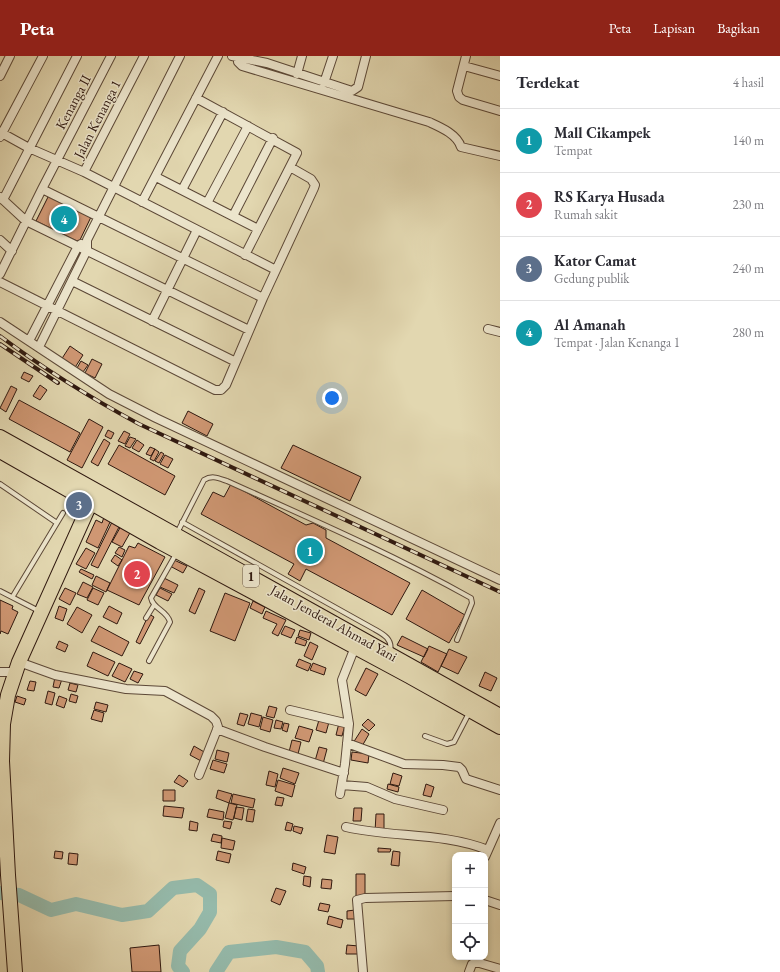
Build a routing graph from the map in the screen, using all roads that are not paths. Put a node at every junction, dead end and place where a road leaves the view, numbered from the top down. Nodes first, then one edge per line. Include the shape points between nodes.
1 (10, 56) edge
2 (43, 56) edge
3 (77, 56) edge
4 (111, 56) edge
5 (144, 56) edge
6 (180, 56) edge
7 (218, 56) edge
8 (236, 56) edge
9 (302, 56) edge
10 (333, 56) edge
11 (366, 56) edge
12 (466, 56) edge
13 (268, 60) edge
14 (464, 66) junction
15 (297, 74) junction
16 (0, 76) edge
17 (500, 76) edge
18 (324, 83) junction
19 (196, 98) junction
20 (500, 111) edge
21 (223, 112) junction
22 (248, 126) junction
23 (1, 134) edge
24 (273, 138) junction
25 (29, 148) junction
26 (500, 156) edge
27 (57, 160) junction
28 (290, 168) junction
29 (84, 172) junction
30 (156, 177) junction
31 (114, 188) junction
32 (42, 189) junction
33 (182, 190) junction
34 (1, 199) edge
35 (142, 202) junction
36 (208, 203) junction
37 (233, 216) junction
38 (99, 217) junction
39 (26, 221) junction
40 (197, 230) junction
41 (258, 230) junction
42 (0, 240) edge
43 (87, 240) junction
44 (78, 246) junction
45 (87, 250) junction
46 (12, 251) junction
47 (245, 255) junction
48 (182, 258) junction
49 (276, 270) junction
50 (0, 274) edge
51 (72, 281) junction
52 (0, 282) edge
53 (167, 289) junction
54 (263, 298) junction
55 (47, 306) junction
56 (57, 311) junction
57 (152, 320) junction
58 (0, 322) edge
59 (488, 329) dead end
60 (249, 330) junction
61 (500, 332) edge
62 (29, 341) junction
63 (39, 347) junction
64 (234, 361) junction
65 (0, 437) edge
66 (0, 451) edge
67 (0, 484) edge
68 (93, 497) junction
69 (63, 513) dead end
70 (57, 523) junction
71 (179, 529) junction
72 (177, 552) junction
73 (212, 562) junction
74 (500, 580) edge
75 (0, 591) edge
76 (13, 596) junction
77 (154, 605) junction
78 (42, 612) junction
79 (146, 618) dead end
80 (457, 640) dead end
81 (355, 647) junction
82 (389, 653) junction
83 (149, 661) dead end
84 (17, 667) junction
85 (0, 672) edge
86 (290, 710) dead end
87 (470, 711) junction
88 (500, 716) edge
89 (348, 724) junction
90 (1, 725) edge
91 (500, 727) edge
92 (217, 729) junction
93 (425, 736) dead end
94 (347, 743) junction
95 (344, 773) junction
96 (199, 775) dead end
97 (342, 785) junction
98 (500, 790) edge
99 (340, 794) dead end
100 (443, 810) dead end
101 (2, 817) edge
102 (500, 823) edge
103 (346, 827) dead end
104 (3, 833) edge
105 (482, 852) edge
106 (487, 852) edge
107 (5, 878) edge
108 (452, 896) edge
109 (488, 901) edge
110 (500, 906) edge
111 (500, 969) edge
112 (15, 972) edge
113 (363, 972) edge
114 (469, 972) edge

1 - 16 street
2 - 23 street
3 - 25 street
4 - 27 street, Kenanga II
5 - 29 street, Jalan Kenanga 1
6 - 31 street
7 - 19 street
8 - 13 street
8 - 26 street via 242,66 429,122 449,132 459,141 461,147
9 - 15 street
10 - 18 street
11 - 18 street via 355,91
12 - 14 street
13 - 15 street
14 - 17 street
14 - 20 street via 457,91 458,97
15 - 18 street
19 - 21 street
19 - 30 street
21 - 22 street
21 - 33 street
22 - 24 street
22 - 36 street
23 - 25 street
24 - 28 street via 297,153
24 - 37 street
25 - 27 street
25 - 34 street
27 - 29 street
27 - 32 street, Kenanga II
28 - 41 street
28 - 49 street via 311,179 315,185
29 - 31 street
30 - 33 street
30 - 35 street
31 - 35 street
31 - 38 street
32 - 38 street
32 - 39 street, Kenanga II
33 - 36 street
34 - 39 street
35 - 40 street
36 - 37 street
37 - 41 street
38 - 43 street
38 - 48 street
39 - 44 street
39 - 46 street, Kenanga II
40 - 47 street
40 - 48 street
41 - 47 street
42 - 46 street
43 - 44 street
43 - 45 street
44 - 45 street
44 - 55 street
45 - 51 street
45 - 53 street
46 - 50 street, Kenanga II
47 - 49 street
48 - 53 street
48 - 54 street
49 - 54 street
51 - 56 street
51 - 57 street
52 - 55 street
53 - 57 street
53 - 60 street
54 - 60 street
55 - 56 street
55 - 62 street
56 - 63 street
56 - 64 street via 215,390 221,390 226,385
57 - 64 street
58 - 62 street
59 - 61 street
60 - 64 street
62 - 63 street
63 - 74 street via 109,394 156,418
65 - 68 highway, Jalan Jenderal Ahmad Yani / 1
66 - 68 highway, Jalan Jenderal Ahmad Yani / 1
67 - 70 lane
68 - 71 highway, Jalan Jenderal Ahmad Yani / 1
68 - 72 highway, Jalan Jenderal Ahmad Yani / 1
68 - 78 highway
69 - 70 lane
70 - 76 lane
71 - 73 highway, Jalan Jenderal Ahmad Yani / 1
71 - 80 lane via 204,480 214,477 227,481 332,528 432,576 471,598 472,603
71 - 82 lane via 384,635 391,645
72 - 73 highway, Jalan Jenderal Ahmad Yani / 1
72 - 77 lane via 151,595
73 - 81 highway, Jalan Jenderal Ahmad Yani / 1
73 - 82 highway, Jalan Jenderal Ahmad Yani / 1
75 - 76 lane
76 - 78 lane
77 - 79 lane
77 - 83 lane via 167,615 170,622
78 - 84 highway
81 - 87 highway, Jalan Jenderal Ahmad Yani / 1
81 - 89 street via 342,680
82 - 88 highway, Jalan Jenderal Ahmad Yani / 1
84 - 85 street
84 - 90 highway
84 - 92 street via 126,688 165,691 211,716 216,721
86 - 89 street
87 - 91 highway, Jalan Jenderal Ahmad Yani / 1
87 - 93 lane via 454,742 447,744
89 - 94 street
90 - 101 highway
92 - 95 street
92 - 96 street
94 - 95 street
94 - 98 street via 404,764 459,767 466,779
95 - 97 street
97 - 99 street
97 - 100 street via 367,787 395,799
101 - 104 highway
102 - 106 street
103 - 105 street via 372,833 457,840
104 - 107 highway
107 - 112 highway
108 - 113 street via 357,899
109 - 110 street
111 - 114 street via 476,962 472,964

